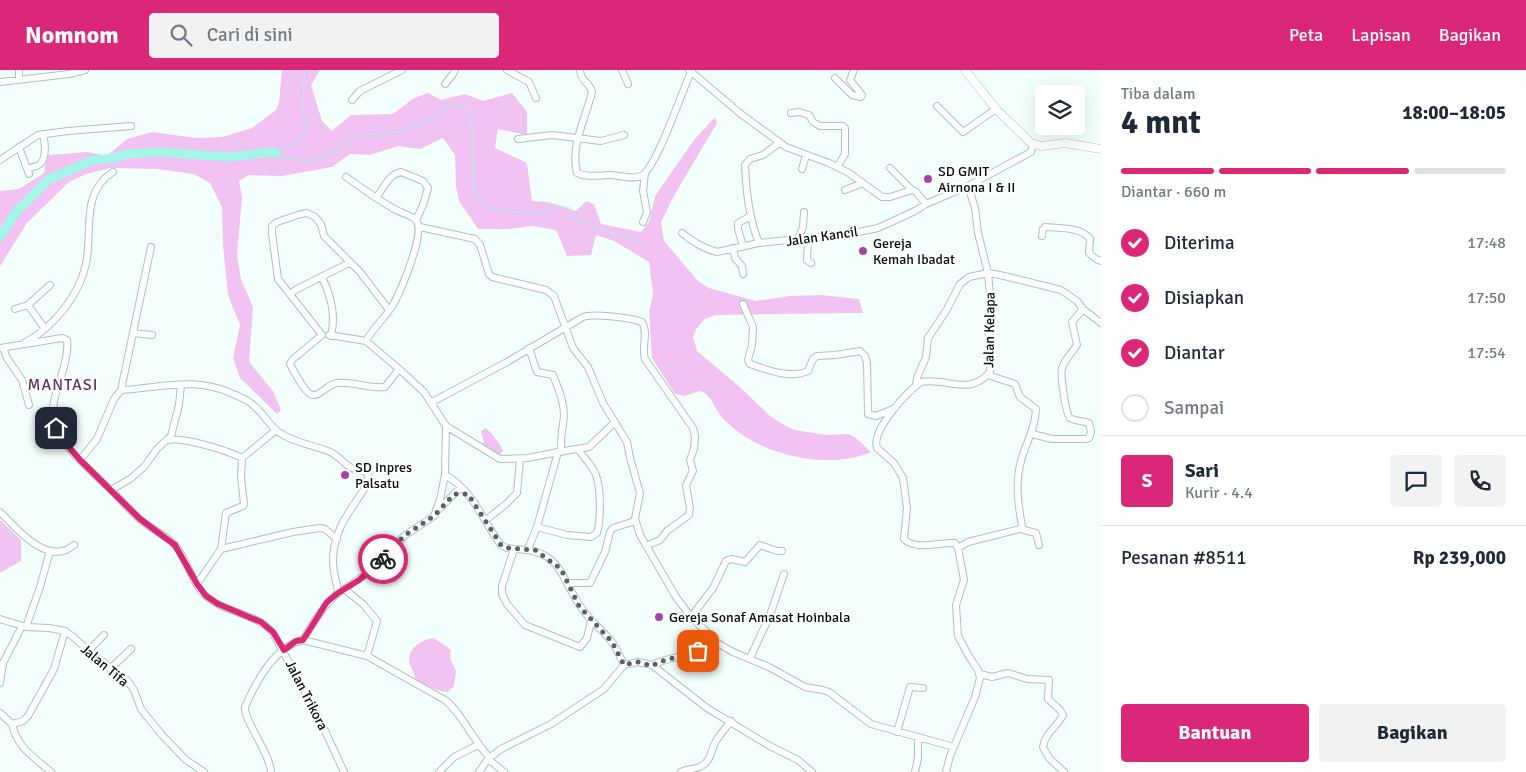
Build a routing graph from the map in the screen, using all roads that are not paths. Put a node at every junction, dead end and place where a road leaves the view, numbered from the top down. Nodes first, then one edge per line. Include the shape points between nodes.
1 (19, 70) edge
2 (85, 70) edge
3 (402, 70) edge
4 (455, 70) edge
5 (507, 70) edge
6 (580, 70) edge
7 (622, 70) edge
8 (691, 70) edge
9 (854, 70) edge
10 (965, 70) edge
11 (68, 72) edge
12 (835, 78) dead end
13 (19, 79) junction
14 (1, 80) edge
15 (445, 84) dead end
16 (628, 84) dead end
17 (536, 98) dead end
18 (352, 100) dead end
19 (937, 106) dead end
20 (996, 109) junction
21 (791, 113) dead end
22 (131, 126) dead end
23 (43, 134) junction
24 (624, 135) dead end
25 (579, 137) junction
26 (518, 139) dead end
27 (780, 143) junction
28 (1033, 144) junction
29 (19, 147) junction
30 (1101, 149) edge
31 (806, 155) junction
32 (0, 160) edge
33 (837, 167) junction
34 (890, 168) dead end
35 (802, 169) dead end
36 (113, 172) dead end
37 (645, 173) junction
38 (346, 177) dead end
39 (863, 183) junction
40 (968, 186) junction
41 (845, 190) dead end
42 (912, 190) junction
43 (376, 198) junction
44 (926, 204) junction
45 (804, 212) dead end
46 (751, 216) junction
47 (416, 220) junction
48 (643, 222) dead end
49 (420, 227) junction
50 (682, 233) dead end
51 (1042, 236) dead end
52 (808, 238) junction
53 (798, 239) junction
54 (759, 243) junction
55 (743, 246) junction
56 (151, 247) dead end
57 (733, 248) junction
58 (1101, 261) edge
59 (349, 263) junction
60 (811, 263) dead end
61 (988, 273) junction
62 (743, 274) dead end
63 (322, 277) junction
64 (50, 284) dead end
65 (290, 294) junction
66 (743, 304) dead end
67 (28, 305) junction
68 (15, 309) dead end
69 (1083, 309) junction
70 (389, 310) junction
71 (1101, 323) edge
72 (565, 328) junction
73 (44, 329) junction
74 (133, 333) junction
75 (152, 335) dead end
76 (322, 335) junction
77 (332, 336) junction
78 (366, 341) junction
79 (18, 346) junction
80 (1, 348) edge
81 (529, 348) junction
82 (398, 369) junction
83 (988, 375) junction
84 (182, 385) junction
85 (916, 385) junction
86 (121, 390) junction
87 (432, 402) junction
88 (29, 405) dead end
89 (893, 409) junction
90 (615, 422) junction
91 (446, 426) junction
92 (275, 431) junction
93 (1032, 434) junction
94 (167, 440) junction
95 (578, 449) junction
96 (559, 452) junction
97 (242, 458) junction
98 (520, 459) junction
99 (80, 460) junction
100 (445, 475) junction
101 (461, 487) junction
102 (112, 490) junction
103 (442, 494) junction
104 (454, 494) junction
105 (468, 494) junction
106 (438, 510) junction
107 (0, 512) edge
108 (486, 520) junction
109 (635, 521) junction
110 (537, 527) junction
111 (1021, 528) junction
112 (337, 539) junction
113 (74, 545) dead end
114 (1039, 545) dead end
115 (646, 546) junction
116 (958, 548) junction
117 (221, 549) junction
118 (514, 549) junction
119 (528, 549) junction
120 (50, 551) junction
121 (782, 551) dead end
122 (784, 574) dead end
123 (567, 583) junction
124 (197, 584) junction
125 (346, 589) junction
126 (338, 590) junction
127 (691, 617) junction
128 (0, 619) edge
129 (591, 621) junction
130 (24, 626) junction
131 (64, 632) junction
132 (104, 635) dead end
133 (303, 640) junction
134 (712, 640) junction
135 (131, 649) dead end
136 (284, 650) junction
137 (88, 651) junction
138 (367, 656) junction
139 (750, 658) junction
140 (624, 665) junction
141 (652, 666) junction
142 (110, 669) junction
143 (980, 674) junction
144 (0, 683) edge
145 (923, 688) dead end
146 (0, 712) edge
147 (731, 721) junction
148 (12, 724) junction
149 (897, 732) junction
150 (918, 738) junction
151 (478, 745) junction
152 (954, 747) junction
153 (489, 758) junction
154 (51, 772) edge
155 (204, 772) edge
156 (271, 772) edge
157 (344, 772) edge
158 (439, 772) edge
159 (479, 772) edge
160 (504, 772) edge
161 (681, 772) edge
162 (812, 772) edge
163 (915, 772) edge
164 (946, 772) edge
165 (1064, 772) edge

1 - 13 street
2 - 11 street
3 - 18 street via 360,90
4 - 15 street
5 - 17 street via 529,82
6 - 25 street via 582,79 592,92
7 - 16 street
8 - 27 street
8 - 37 street via 664,139
9 - 12 street via 850,80 861,97 852,95
10 - 20 main road
11 - 13 street
13 - 14 street
19 - 20 street via 963,132
20 - 28 main road
21 - 33 street via 809,115 820,126 845,128 846,154
22 - 23 street
23 - 29 street
23 - 29 street via 42,162 29,171
24 - 25 street via 601,141
25 - 26 street via 552,135
25 - 37 street via 576,171 579,174 636,178
27 - 31 street
27 - 46 street via 745,165
28 - 30 main road via 1065,143
28 - 40 street, Jalan Kancil via 1029,153
29 - 32 street
31 - 33 street
31 - 35 street
33 - 39 street
34 - 42 street
36 - 73 street via 96,188 92,199 88,255 81,280 58,316
37 - 48 street via 643,191 647,212
38 - 43 street
39 - 41 street
39 - 42 street via 882,197
40 - 44 street, Jalan Kancil
40 - 61 street, Jalan Kelapa
42 - 44 street
43 - 47 street
43 - 47 street via 398,173 423,180 428,188
44 - 52 street, Jalan Kancil via 878,228
45 - 53 street
46 - 54 street
46 - 55 street via 738,223
47 - 49 street
49 - 70 street via 403,284
49 - 72 street via 477,240 491,276 550,291
50 - 57 street, Jalan Kancil via 717,252
51 - 58 street via 1045,227 1084,233 1090,239 1089,253
52 - 53 street, Jalan Kancil
52 - 60 street via 807,260
53 - 54 street, Jalan Kancil
54 - 55 street, Jalan Kancil
55 - 57 street, Jalan Kancil
56 - 74 street
57 - 62 street
59 - 63 street
59 - 65 street via 324,236 319,221 313,215 305,213 277,222 272,226 272,232 277,274
59 - 70 street via 360,272
61 - 69 street via 1061,290 1078,301
61 - 83 street, Jalan Kelapa via 992,316
61 - 85 street via 969,277 960,284 928,338 926,357
63 - 65 street
63 - 77 street via 332,305
64 - 67 street
65 - 76 street
66 - 89 street via 753,326 750,364 779,372 803,373 808,371 817,356 860,351 867,363 868,414 876,416
67 - 68 street
67 - 73 street
69 - 71 street
69 - 93 street via 1072,322 1077,345 1062,368 1061,382 1067,415 1089,423 1089,438 1052,439
70 - 78 street
72 - 81 street
72 - 90 street
72 - 115 street via 588,315 642,322 646,329 645,359 694,430 694,449 690,460 693,471 686,485 689,515 657,542
73 - 79 street
74 - 75 street
74 - 86 street
76 - 77 street
76 - 82 street via 290,364 310,394 317,395 338,383 385,386
77 - 78 street
78 - 82 street
79 - 80 street, Jalan Trikora
79 - 99 street, Jalan Trikora via 62,338 67,340 53,418 61,438
80 - 88 street via 22,380
81 - 87 street
81 - 96 street via 537,372 553,375 560,393 564,412
82 - 87 street
83 - 85 street, Jalan Kelapa via 967,386 925,381
83 - 93 street via 1015,384 1020,397 1035,408
84 - 86 street
84 - 92 street via 219,388 247,400
84 - 94 street via 174,430
85 - 89 street
86 - 99 street via 97,439
87 - 91 street
89 - 116 street via 878,434 876,444 894,462 903,478 908,508 904,538 910,543 924,545 955,543
90 - 95 street via 592,445
90 - 109 street via 627,442 639,486
91 - 98 street via 496,458
91 - 100 street
92 - 97 street
92 - 112 street via 328,452 351,468 368,472 369,481 344,517
93 - 111 street via 1018,474
94 - 97 street via 182,439
94 - 102 street via 144,467
95 - 96 street
95 - 110 street via 596,474 597,533 592,538
96 - 98 street
96 - 110 street
97 - 117 street via 244,504 226,513
98 - 108 street via 516,493
99 - 102 street, Jalan Trikora
100 - 101 street
100 - 103 street
101 - 104 street
101 - 105 street
102 - 124 street, Jalan Trikora via 140,519 175,545
103 - 104 street
103 - 106 street
104 - 105 street
104 - 106 street
105 - 108 street
106 - 125 street
107 - 120 street via 29,539
108 - 118 street via 501,545
109 - 115 street
109 - 123 street via 612,529 590,583
110 - 119 street
111 - 114 street via 1036,533
111 - 116 street via 968,542
112 - 117 street via 320,528
112 - 126 street via 333,564
113 - 120 street via 62,552
115 - 127 street
116 - 143 street via 964,580 957,602 959,639
117 - 124 street
118 - 119 street
118 - 129 street via 502,591 507,604 521,622 580,647 587,638
119 - 123 street via 553,562 561,569
120 - 130 street
121 - 127 street via 760,546 745,562 727,560 713,588
122 - 139 street
123 - 129 street
124 - 136 street, Jalan Trikora via 211,600 261,622 273,632
125 - 126 street
125 - 138 street via 377,621
126 - 133 street via 318,614
127 - 134 street via 710,634
128 - 130 street, Jalan Tifa
129 - 140 street via 612,642
130 - 131 street, Jalan Tifa
130 - 144 street via 3,663
131 - 137 street, Jalan Tifa
131 - 148 street via 54,669 31,712 23,721
132 - 137 street
133 - 136 street
133 - 138 street
134 - 139 street
134 - 141 street via 698,651
135 - 142 street
136 - 156 street via 259,680 244,710 260,740
136 - 157 street, Jalan Trikora
137 - 142 street, Jalan Tifa
138 - 151 street via 449,703
139 - 149 street via 805,687 829,692 871,724
140 - 141 street via 638,662
140 - 153 street via 604,689 551,724 500,749
141 - 147 street via 701,704
142 - 155 street, Jalan Tifa via 131,685 141,709 169,744
143 - 152 street via 975,697
143 - 165 street via 992,677 1008,673 1027,679 1050,680 1048,699 1063,715 1047,735 1043,747
145 - 149 street via 910,687
146 - 148 street
147 - 161 street via 705,764
147 - 162 street via 798,760
148 - 154 street via 23,749
149 - 150 street
150 - 152 street
150 - 163 street
151 - 153 street
151 - 158 street via 454,757
152 - 164 street
153 - 159 street
153 - 160 street

